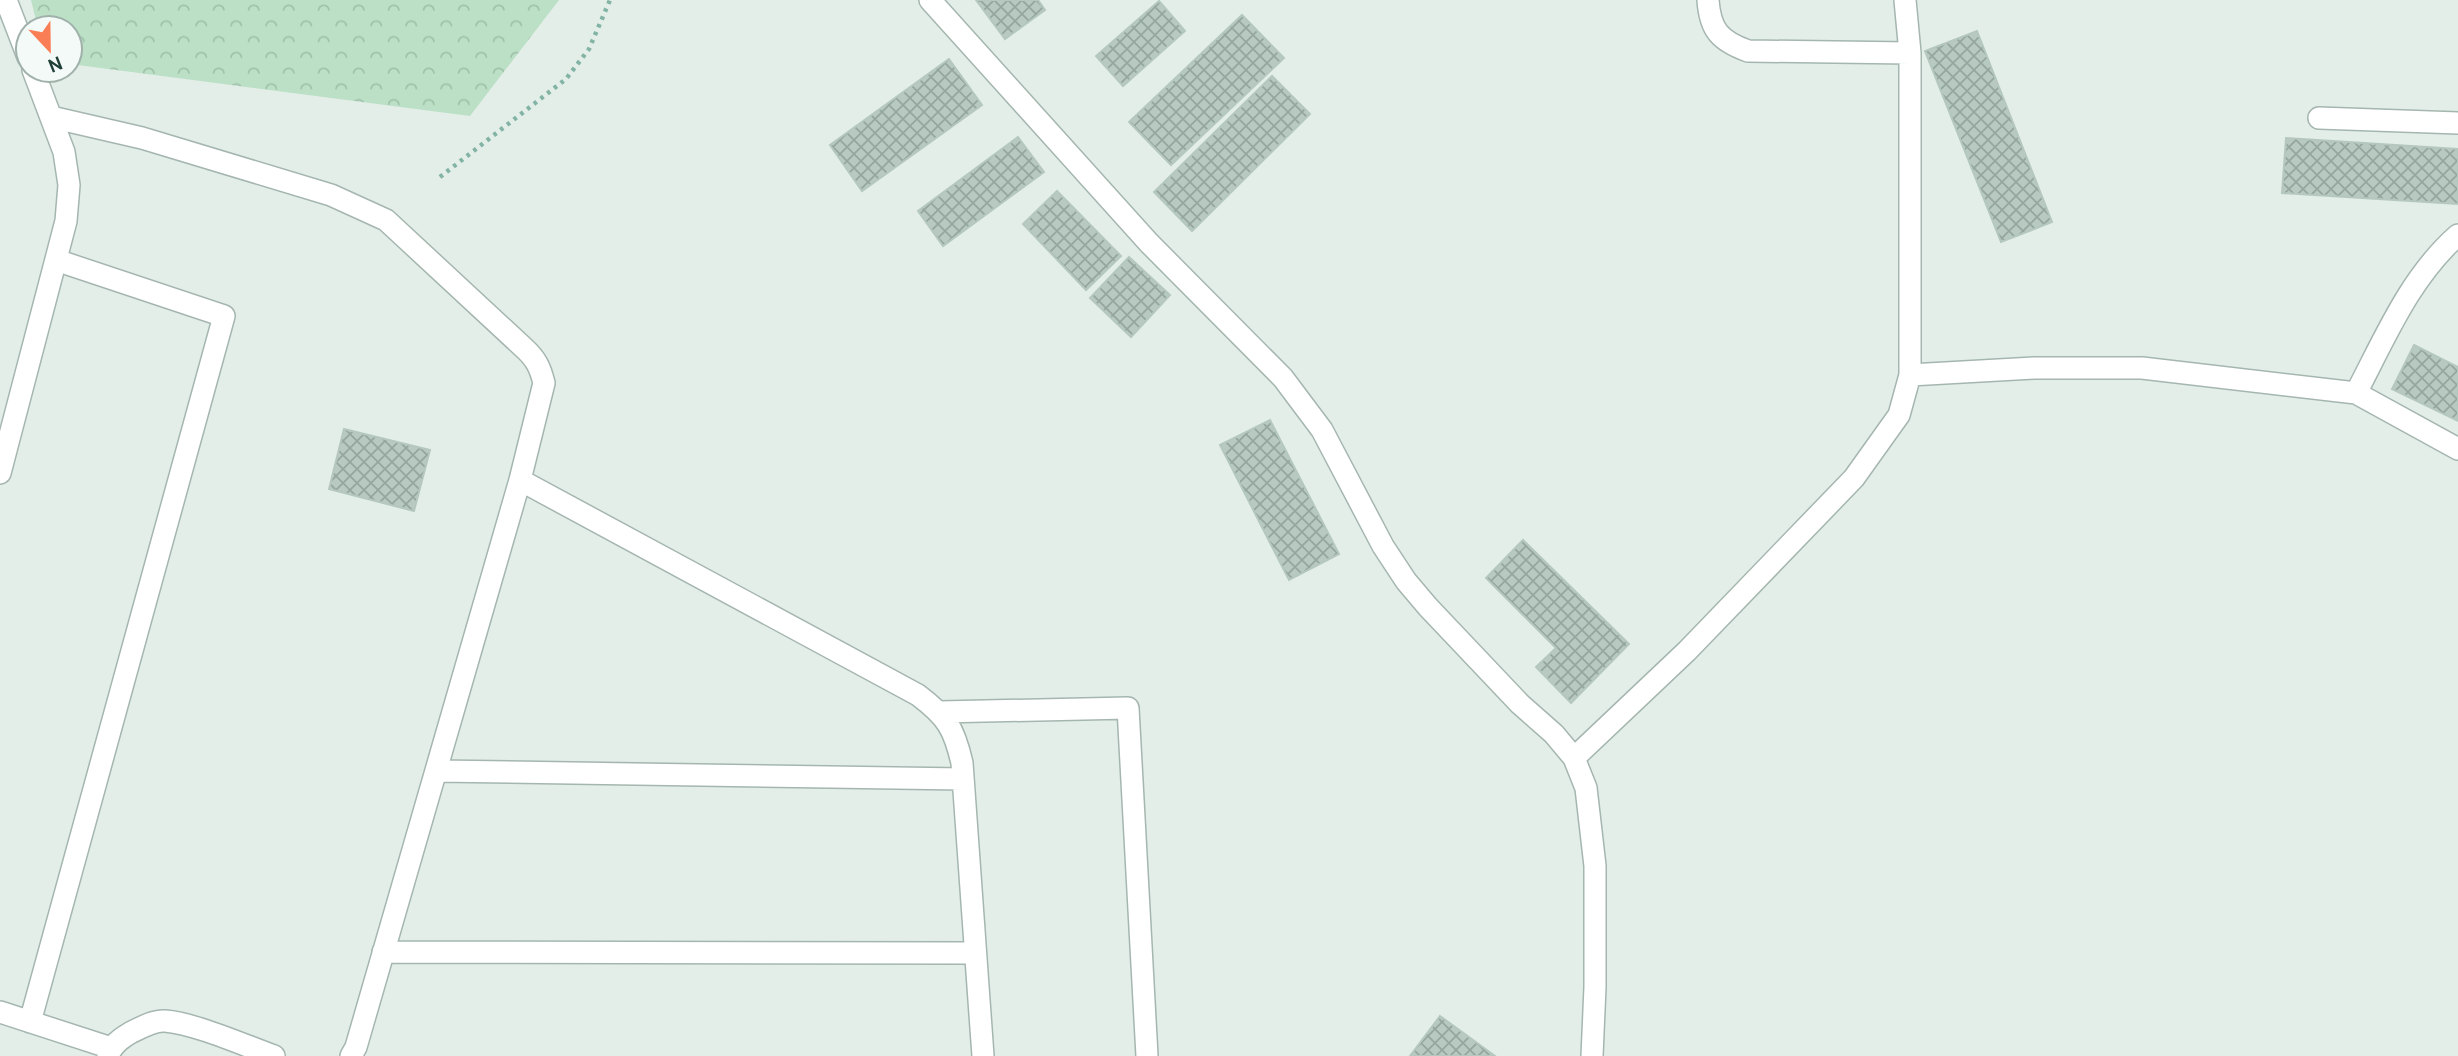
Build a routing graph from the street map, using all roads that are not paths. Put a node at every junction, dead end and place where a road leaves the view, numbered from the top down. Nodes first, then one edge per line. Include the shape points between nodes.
1 (6, 0) edge
2 (930, 0) edge
3 (1708, 0) edge
4 (1905, 0) edge
5 (14, 21) edge
6 (1910, 53) junction
7 (38, 84) edge
8 (51, 117) junction
9 (2319, 118) dead end
10 (2458, 122) edge
11 (2458, 236) edge
12 (56, 260) junction
13 (1910, 375) junction
14 (2356, 393) junction
15 (2458, 449) edge
16 (0, 473) edge
17 (520, 480) junction
18 (940, 712) junction
19 (1574, 758) junction
20 (436, 771) junction
21 (963, 779) junction
22 (383, 952) junction
23 (975, 953) junction
24 (0, 1012) edge
25 (30, 1022) junction
26 (109, 1052) edge
27 (274, 1056) edge
28 (351, 1056) edge
29 (983, 1056) edge
30 (1147, 1056) edge
31 (1592, 1056) edge

1 - 5 street
2 - 19 street via 1149,243 1283,378 1322,430 1406,581
3 - 6 street via 1713,27 1720,36 1748,51
4 - 6 street
6 - 13 street
7 - 8 street
8 - 12 street via 64,152 69,185
8 - 17 street via 142,138 331,195 386,220 536,358 544,383
9 - 10 street
11 - 14 street via 2413,286
12 - 16 street
12 - 25 street via 224,316
13 - 14 street via 2142,368
13 - 19 street via 1899,415 1854,478 1646,691
14 - 15 street
17 - 18 street via 918,695
17 - 20 street
18 - 21 street via 956,737
18 - 30 street via 1128,708
19 - 31 street via 1586,788 1595,866
20 - 21 street
20 - 22 street
21 - 23 street
22 - 23 street
22 - 28 street
23 - 29 street
24 - 25 street
25 - 26 street
26 - 27 street via 123,1037 164,1021

